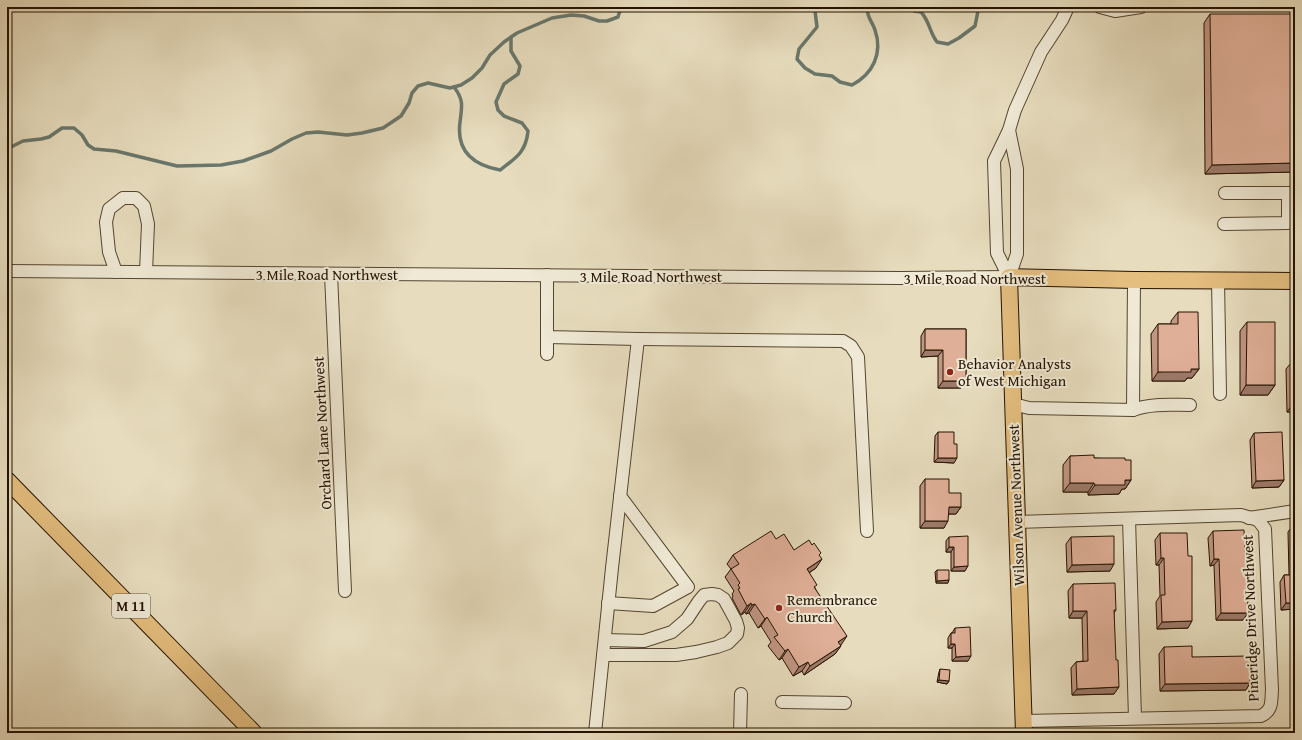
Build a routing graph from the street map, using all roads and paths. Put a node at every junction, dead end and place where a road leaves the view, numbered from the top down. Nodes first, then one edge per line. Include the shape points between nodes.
1 (1068, 7) edge
2 (1100, 7) edge
3 (1141, 7) edge
4 (1009, 130) junction
5 (1225, 193) dead end
6 (1292, 193) edge
7 (1224, 224) dead end
8 (7, 271) edge
9 (116, 272) junction
10 (146, 272) junction
11 (331, 274) junction
12 (547, 275) junction
13 (1009, 277) junction
14 (1134, 280) junction
15 (1218, 280) junction
16 (1295, 281) edge
17 (547, 337) junction
18 (638, 339) junction
19 (547, 354) dead end
20 (1220, 394) dead end
21 (1013, 404) junction
22 (1190, 405) dead end
23 (1134, 410) junction
24 (7, 480) edge
25 (620, 496) junction
26 (1295, 511) edge
27 (1249, 518) junction
28 (1129, 519) junction
29 (1016, 522) junction
30 (868, 531) dead end
31 (688, 587) junction
32 (345, 591) dead end
33 (699, 600) junction
34 (608, 604) junction
35 (604, 640) junction
36 (603, 655) junction
37 (741, 694) dead end
38 (782, 702) dead end
39 (845, 704) dead end
40 (1135, 718) junction
41 (1024, 727) edge
42 (254, 733) edge
43 (595, 733) edge
44 (740, 733) edge

1 - 4 street via 1041,52 1015,110
2 - 3 street via 1115,11
4 - 13 street via 1017,169 1017,254
4 - 13 street via 994,160 997,254
5 - 6 street
6 - 7 street via 1288,223
8 - 9 street, 3 Mile Road Northwest
9 - 10 street, 3 Mile Road Northwest
9 - 10 street via 109,252 106,222 109,209 123,198 136,198 144,206 148,224
10 - 11 street, 3 Mile Road Northwest
11 - 12 street, 3 Mile Road Northwest
11 - 32 street, Orchard Lane Northwest
12 - 13 street, 3 Mile Road Northwest
12 - 17 street
13 - 14 main road, 3 Mile Road Northwest
13 - 21 main road, Wilson Avenue Northwest
14 - 15 main road, 3 Mile Road Northwest
14 - 23 street
15 - 16 main road, 3 Mile Road Northwest
15 - 20 street
17 - 18 street
17 - 19 street
18 - 25 street
18 - 30 street via 843,341 851,346 858,357
21 - 23 street via 1029,408
21 - 29 main road, Wilson Avenue Northwest
22 - 23 street via 1143,406
24 - 42 main road, M 11
25 - 31 street
25 - 34 street
26 - 27 street
27 - 28 street, Pineridge Drive Northwest via 1241,515
27 - 40 street, Pineridge Drive Northwest via 1258,520 1265,529 1272,690 1268,713 1261,716
28 - 29 street, Pineridge Drive Northwest
28 - 40 street
29 - 41 main road, Wilson Avenue Northwest
31 - 33 street
31 - 34 street via 653,606
33 - 35 street via 687,618 672,632 644,641
33 - 36 street via 712,594 724,599 738,628 737,634 728,643 676,655
34 - 35 street
35 - 36 street
36 - 43 street
37 - 44 street
38 - 39 street
40 - 41 street, Pineridge Drive Northwest

